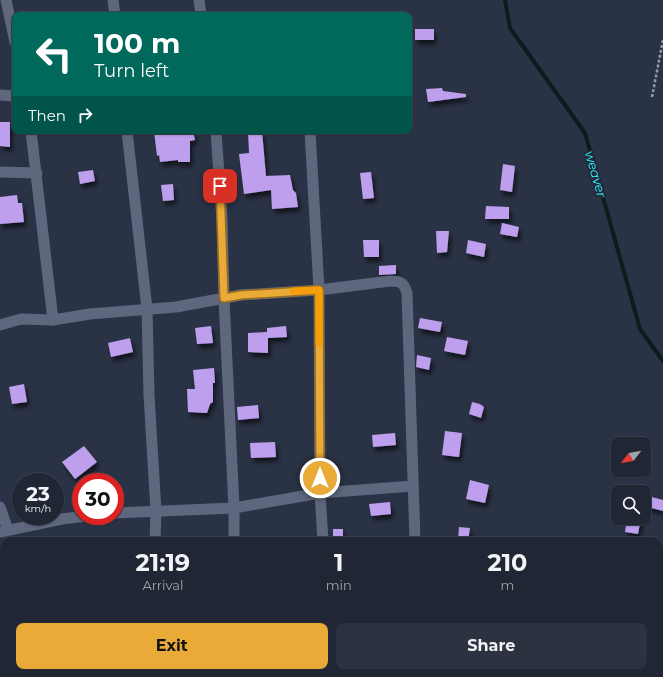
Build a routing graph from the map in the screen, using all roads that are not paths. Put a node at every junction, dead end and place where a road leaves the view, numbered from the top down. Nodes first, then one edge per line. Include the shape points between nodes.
1 (6, 0) edge
2 (113, 0) edge
3 (199, 0) edge
4 (115, 12) edge
5 (201, 12) edge
6 (12, 28) edge
7 (0, 95) edge
8 (12, 96) edge
9 (31, 134) edge
10 (127, 134) edge
11 (216, 134) edge
12 (310, 134) edge
13 (0, 172) edge
14 (37, 173) junction
15 (319, 290) junction
16 (224, 298) junction
17 (146, 309) junction
18 (53, 320) junction
19 (0, 325) edge
20 (413, 486) junction
21 (320, 493) junction
22 (0, 507) edge
23 (234, 508) junction
24 (156, 511) junction
25 (124, 513) edge
26 (72, 518) edge
27 (4, 531) edge
28 (155, 537) edge
29 (234, 537) edge
30 (323, 537) edge
31 (415, 537) edge

1 - 6 street
2 - 4 street
3 - 5 street
7 - 8 street
9 - 14 street
10 - 17 street
11 - 16 street
12 - 15 street
13 - 14 street
14 - 18 street
15 - 16 street
15 - 20 street via 390,281 398,281 405,285
15 - 21 street
16 - 17 street via 176,307
16 - 23 street
17 - 18 street
17 - 24 street
18 - 19 street via 21,320
20 - 21 street
20 - 31 street
21 - 23 street
21 - 30 street
22 - 27 street
23 - 24 street
23 - 29 street
24 - 25 street
24 - 28 street
26 - 27 street

